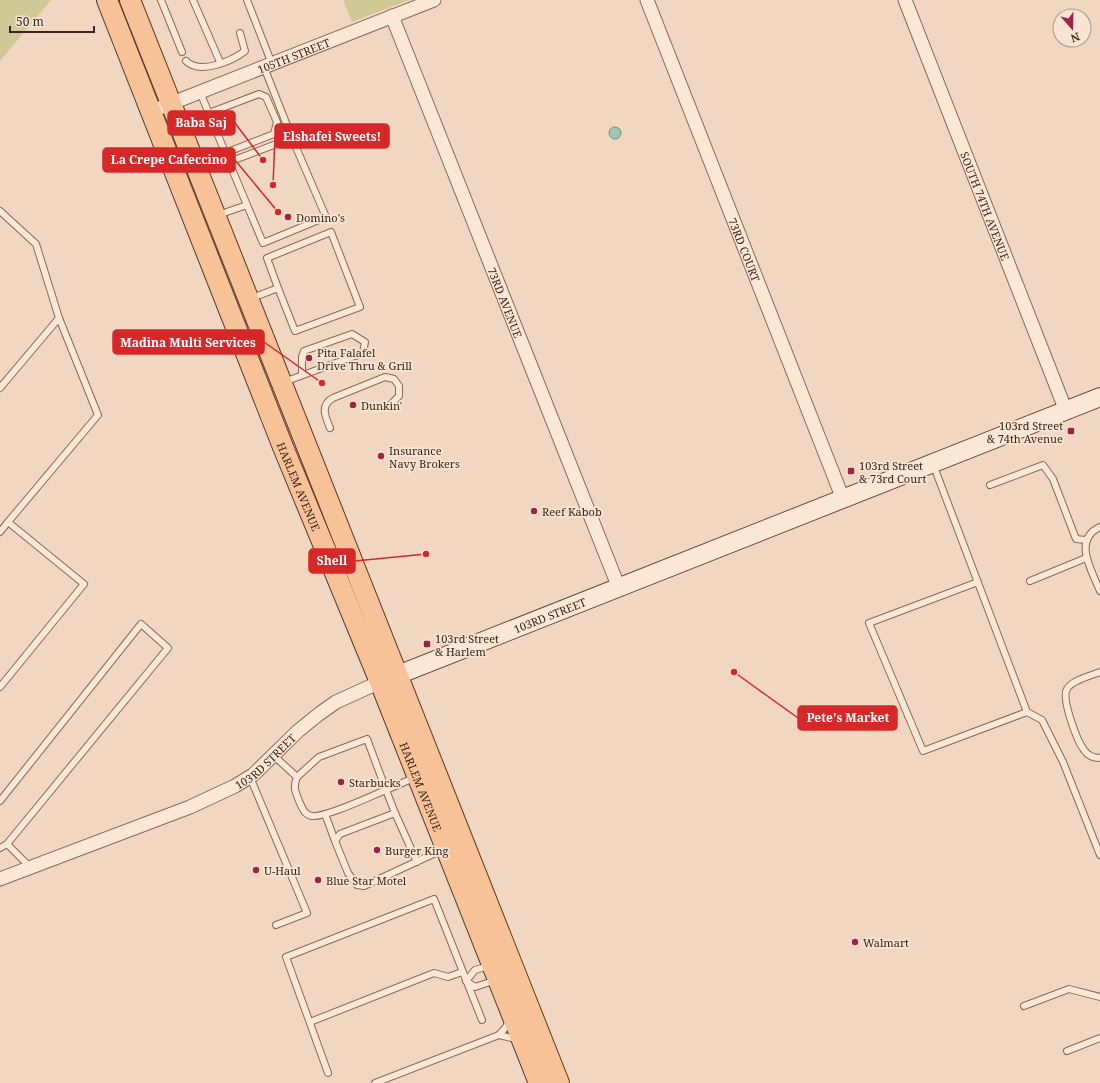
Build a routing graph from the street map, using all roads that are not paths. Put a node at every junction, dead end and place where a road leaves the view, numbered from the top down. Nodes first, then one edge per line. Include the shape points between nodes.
1 (107, 0) edge
2 (130, 0) edge
3 (161, 0) edge
4 (193, 0) edge
5 (247, 0) edge
6 (434, 0) edge
7 (647, 0) edge
8 (905, 0) edge
9 (392, 16) junction
10 (240, 33) dead end
11 (182, 52) dead end
12 (186, 61) dead end
13 (220, 62) junction
14 (268, 65) junction
15 (200, 92) junction
16 (170, 103) junction
17 (152, 111) junction
18 (209, 113) junction
19 (288, 129) junction
20 (274, 134) junction
21 (292, 138) junction
22 (225, 153) junction
23 (229, 162) junction
24 (247, 205) junction
25 (0, 211) edge
26 (215, 216) junction
27 (278, 288) junction
28 (248, 300) junction
29 (59, 318) junction
30 (302, 374) junction
31 (281, 383) junction
32 (0, 388) edge
33 (1100, 398) edge
34 (392, 403) dead end
35 (1066, 411) junction
36 (330, 428) dead end
37 (933, 464) junction
38 (990, 485) dead end
39 (843, 499) junction
40 (8, 522) junction
41 (1100, 527) edge
42 (0, 532) edge
43 (1086, 540) junction
44 (1086, 558) junction
45 (1030, 581) dead end
46 (978, 582) junction
47 (618, 588) junction
48 (1100, 591) edge
49 (1100, 672) edge
50 (388, 679) junction
51 (0, 687) edge
52 (1027, 712) junction
53 (273, 755) junction
54 (1100, 758) edge
55 (417, 776) junction
56 (250, 777) junction
57 (297, 777) junction
58 (386, 790) junction
59 (0, 800) edge
60 (395, 813) junction
61 (325, 814) junction
62 (335, 841) junction
63 (8, 844) junction
64 (0, 848) edge
65 (446, 848) junction
66 (1100, 855) edge
67 (417, 862) junction
68 (30, 868) junction
69 (0, 879) edge
70 (276, 925) dead end
71 (462, 972) junction
72 (495, 972) junction
73 (466, 981) junction
74 (1100, 997) edge
75 (1024, 1006) dead end
76 (512, 1014) junction
77 (482, 1020) dead end
78 (310, 1022) junction
79 (499, 1035) junction
80 (1100, 1038) edge
81 (522, 1041) junction
82 (1067, 1051) dead end
83 (328, 1073) dead end
84 (375, 1083) edge
85 (539, 1083) edge
86 (559, 1083) edge

1 - 17 main road, HARLEM AVENUE
2 - 16 main road, HARLEM AVENUE
3 - 11 lane
4 - 13 lane
5 - 14 lane
6 - 9 street, 105TH STREET
7 - 39 street, 73RD COURT
8 - 35 street, SOUTH 74TH AVENUE
9 - 14 street, 105TH STREET
9 - 47 street, 73RD AVENUE
10 - 13 lane via 245,51
12 - 13 lane via 197,68
14 - 15 street, 105TH STREET
14 - 19 lane
15 - 16 street, 105TH STREET
15 - 18 lane
16 - 17 street, 105TH STREET
16 - 26 main road, HARLEM AVENUE
17 - 50 main road, HARLEM AVENUE via 283,447
18 - 20 lane via 259,94 266,96 277,122
18 - 22 lane
19 - 20 lane
19 - 21 lane
20 - 22 lane
21 - 23 lane
21 - 24 lane via 326,217 263,243
22 - 23 lane
23 - 24 lane
24 - 26 lane
25 - 29 lane via 36,244
26 - 28 main road, HARLEM AVENUE
27 - 27 lane via 295,331 360,307 331,232 267,258
27 - 28 lane
28 - 31 main road, HARLEM AVENUE
29 - 32 lane
29 - 40 lane via 98,415
30 - 30 lane via 363,353 365,342 352,334 304,351
30 - 31 lane
31 - 50 main road, HARLEM AVENUE
33 - 35 street, 103RD STREET
34 - 36 lane via 399,396 399,386 394,379 385,377 326,403 324,411
35 - 37 street, 103RD STREET
37 - 39 street, 103RD STREET
37 - 46 lane
38 - 43 lane via 1043,465 1052,479 1076,539
39 - 47 street, 103RD STREET
40 - 42 lane
40 - 51 lane via 84,584
41 - 43 lane
43 - 44 lane
44 - 45 lane
44 - 48 lane
46 - 52 lane
46 - 52 lane via 869,624 923,751
47 - 50 street, 103RD STREET
49 - 54 lane via 1070,685 1064,694 1083,749 1091,757
50 - 53 street, 103RD STREET via 336,702 298,731
50 - 55 main road, HARLEM AVENUE
50 - 86 main road, HARLEM AVENUE
52 - 66 lane via 1042,720 1063,762
53 - 56 street, 103RD STREET
53 - 57 lane
55 - 58 lane
55 - 65 main road, HARLEM AVENUE
56 - 68 street, 103RD STREET via 197,804
56 - 70 lane via 307,913
57 - 58 lane via 319,757 367,739
57 - 61 lane via 294,786 303,810 307,815
58 - 60 lane
58 - 61 lane
59 - 63 lane via 141,624 168,648
60 - 62 lane via 340,834
60 - 67 lane
61 - 62 lane
62 - 67 lane via 348,873 357,885 364,886
63 - 64 lane
63 - 68 lane
65 - 67 lane
65 - 72 main road, HARLEM AVENUE
68 - 69 street, 103RD STREET
71 - 73 lane
71 - 78 lane via 448,977 434,973
71 - 78 lane via 434,899 286,957
72 - 73 lane via 475,970
72 - 73 lane via 475,987
72 - 76 main road, HARLEM AVENUE
73 - 77 lane
74 - 75 lane via 1069,989
76 - 79 lane
76 - 81 main road, HARLEM AVENUE
78 - 83 lane
79 - 81 lane
79 - 84 lane
80 - 82 lane
81 - 85 main road, HARLEM AVENUE

